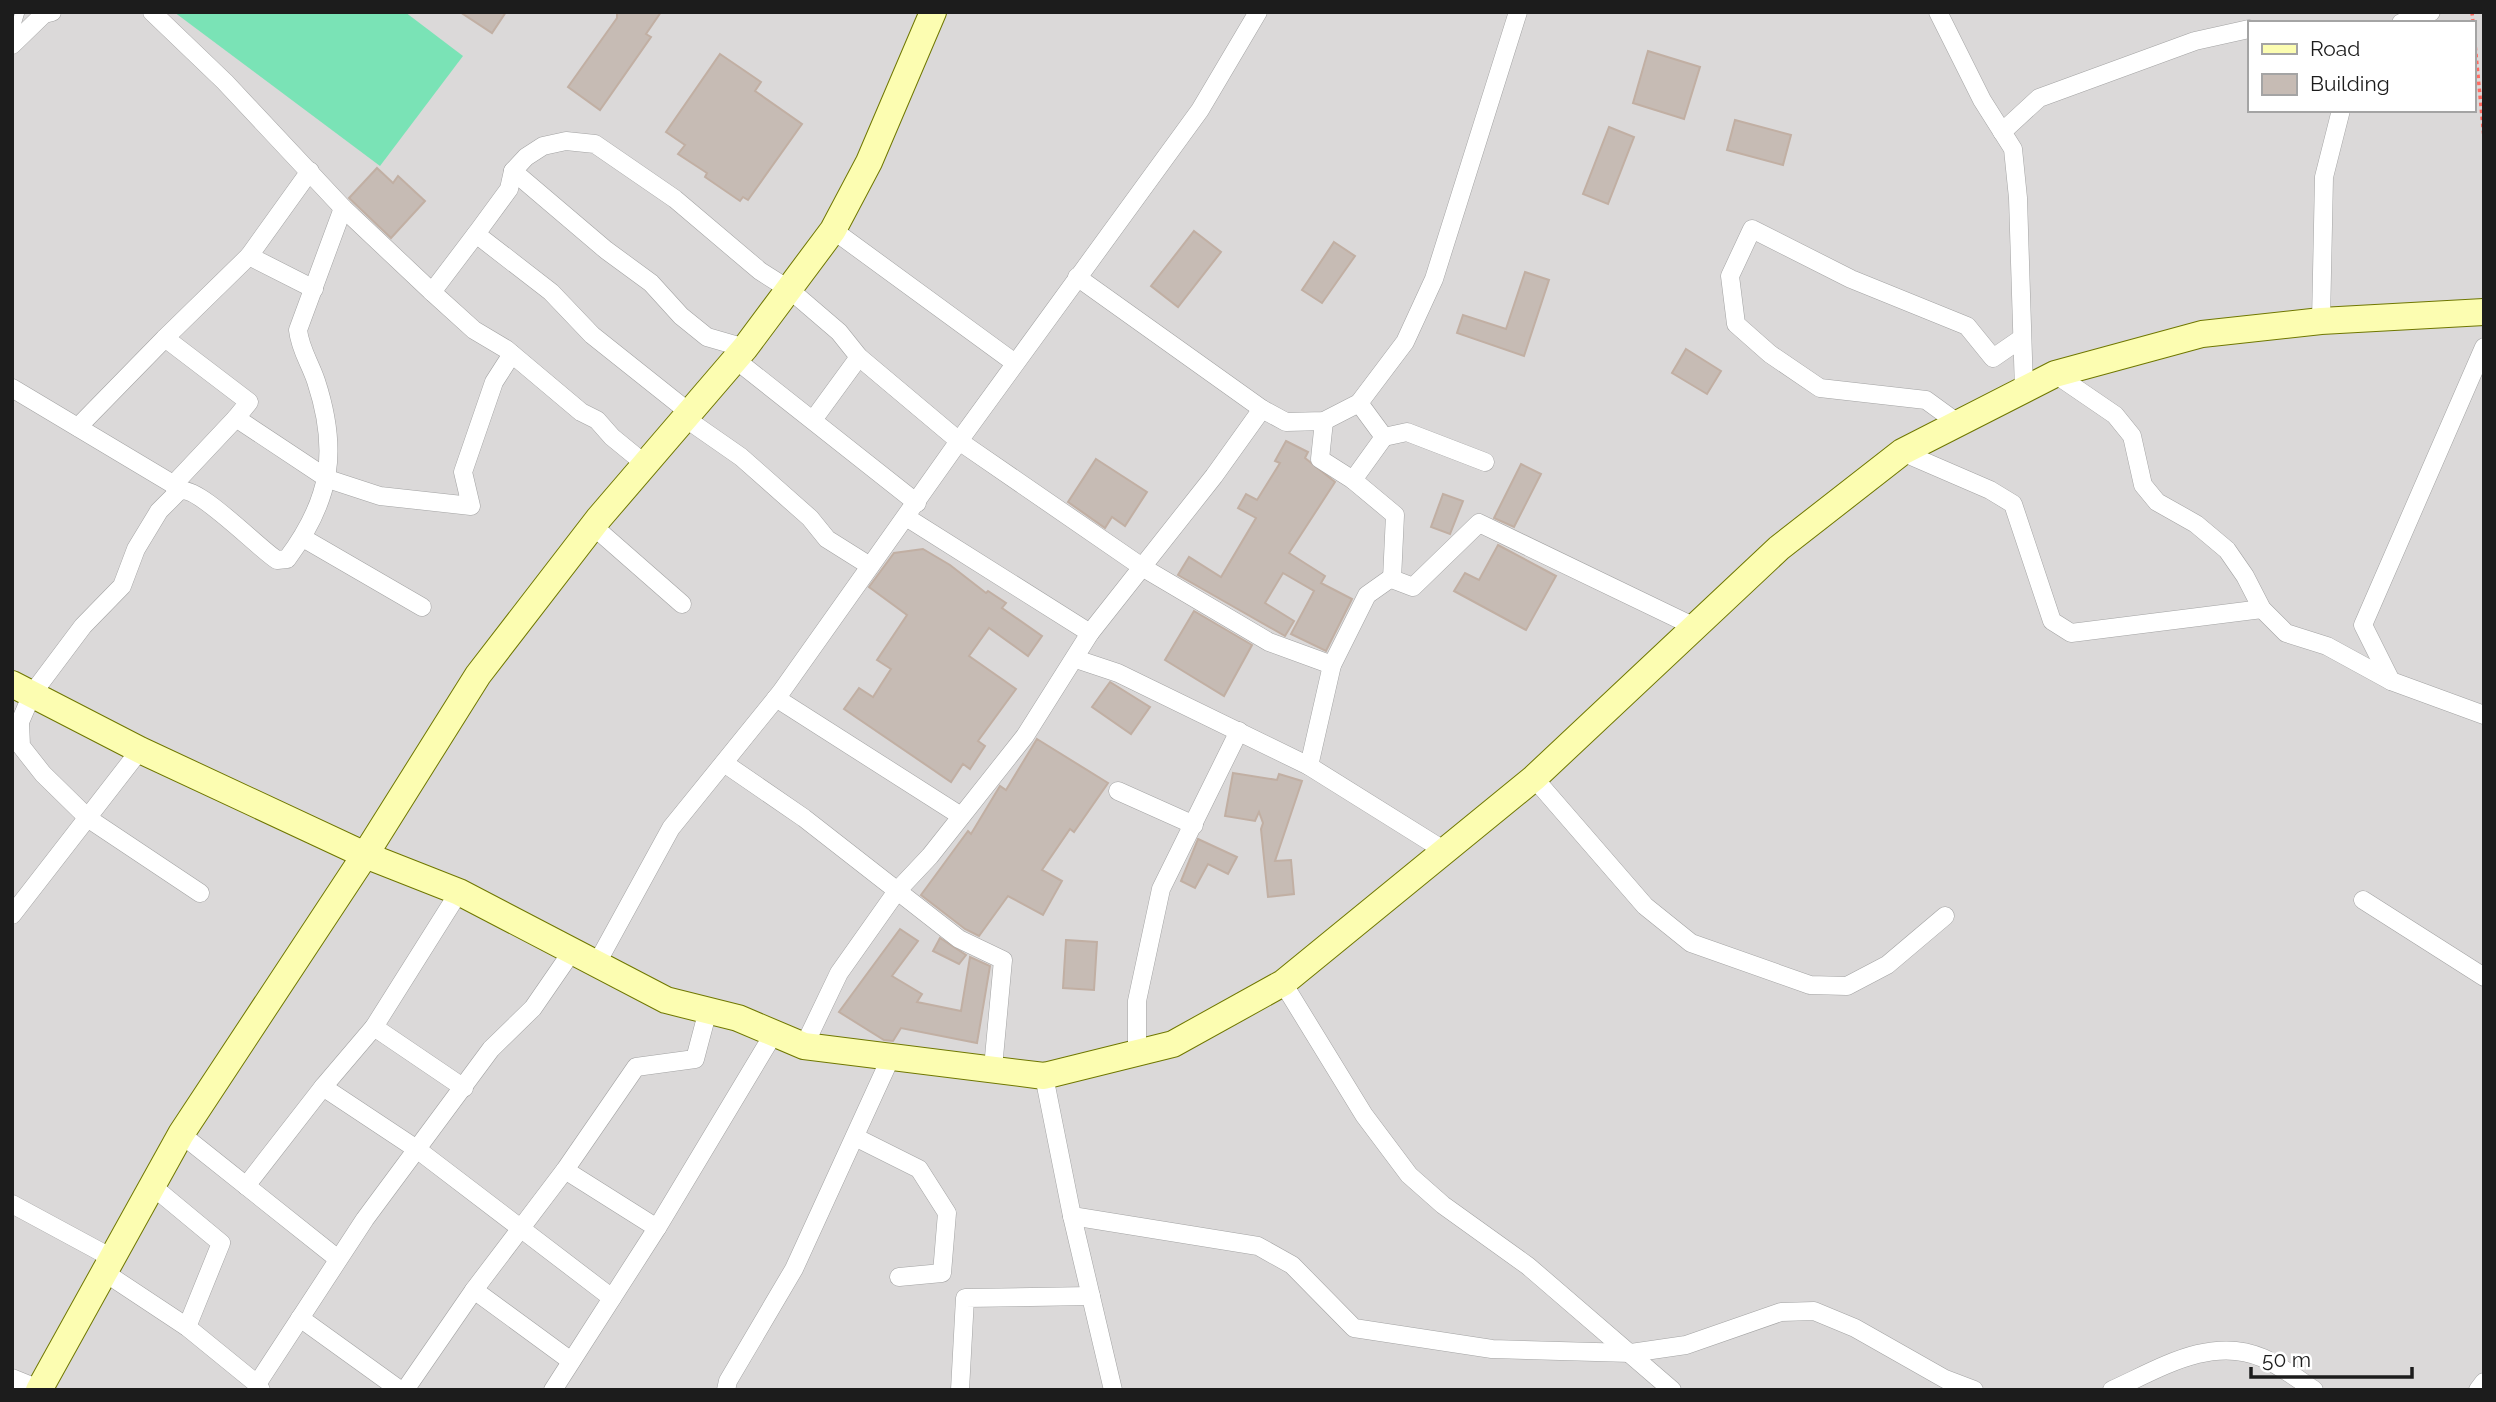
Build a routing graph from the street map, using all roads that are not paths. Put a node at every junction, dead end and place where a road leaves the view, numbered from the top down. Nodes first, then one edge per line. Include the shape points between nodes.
1 (20, 12) edge
2 (52, 12) edge
3 (152, 12) edge
4 (933, 12) edge
5 (1258, 12) edge
6 (1518, 12) edge
7 (1938, 12) edge
8 (2431, 12) edge
9 (2406, 21) edge
10 (2248, 29) edge
11 (15, 32) edge
12 (2341, 112) edge
13 (2002, 132) junction
14 (513, 171) junction
15 (310, 172) junction
16 (343, 208) junction
17 (833, 230) junction
18 (476, 234) junction
19 (249, 256) junction
20 (1077, 277) junction
21 (314, 289) junction
22 (790, 289) junction
23 (432, 292) junction
24 (2484, 312) edge
25 (2321, 321) junction
26 (165, 338) junction
27 (2022, 338) junction
28 (2484, 347) edge
29 (512, 354) junction
30 (740, 354) junction
31 (859, 357) junction
32 (1016, 363) junction
33 (2055, 374) junction
34 (12, 388) edge
35 (2024, 390) junction
36 (1359, 403) junction
37 (1262, 409) junction
38 (687, 416) junction
39 (236, 418) junction
40 (813, 420) junction
41 (1324, 421) junction
42 (1959, 424) junction
43 (78, 427) junction
44 (1384, 438) junction
45 (958, 440) junction
46 (1902, 453) junction
47 (1485, 462) dead end
48 (645, 464) junction
49 (328, 479) junction
50 (1353, 480) junction
51 (177, 487) junction
52 (911, 510) junction
53 (593, 526) junction
54 (303, 538) junction
55 (870, 566) junction
56 (1142, 567) junction
57 (1391, 578) junction
58 (682, 604) dead end
59 (422, 607) dead end
60 (2262, 609) junction
61 (1695, 627) junction
62 (1090, 633) junction
63 (1076, 659) junction
64 (1332, 665) junction
65 (2391, 681) junction
66 (22, 689) edge
67 (776, 698) junction
68 (2484, 715) edge
69 (1239, 731) junction
70 (140, 750) junction
71 (724, 763) junction
72 (1310, 766) junction
73 (1534, 778) junction
74 (1118, 791) dead end
75 (961, 816) junction
76 (89, 819) junction
77 (1194, 825) junction
78 (1445, 851) junction
79 (365, 855) junction
80 (897, 891) junction
81 (459, 892) junction
82 (200, 893) dead end
83 (2363, 900) dead end
84 (12, 915) edge
85 (1945, 916) dead end
86 (573, 950) junction
87 (597, 964) junction
88 (2484, 977) edge
89 (1283, 983) junction
90 (708, 1010) junction
91 (374, 1027) junction
92 (774, 1033) junction
93 (804, 1046) junction
94 (1137, 1053) junction
95 (890, 1059) junction
96 (993, 1068) junction
97 (1044, 1076) junction
98 (323, 1087) junction
99 (464, 1088) junction
100 (181, 1134) junction
101 (855, 1137) junction
102 (418, 1150) junction
103 (565, 1170) junction
104 (151, 1185) junction
105 (246, 1186) junction
106 (12, 1204) edge
107 (1072, 1216) junction
108 (521, 1227) junction
109 (657, 1228) junction
110 (338, 1259) junction
111 (108, 1265) junction
112 (899, 1277) dead end
113 (474, 1290) junction
114 (1091, 1296) junction
115 (612, 1297) junction
116 (300, 1318) junction
117 (187, 1327) junction
118 (1631, 1353) junction
119 (572, 1361) junction
120 (12, 1378) edge
121 (2484, 1382) edge
122 (259, 1387) edge
123 (39, 1390) edge
124 (403, 1390) edge
125 (553, 1390) edge
126 (726, 1390) edge
127 (960, 1390) edge
128 (1113, 1390) edge
129 (1672, 1390) edge
130 (1975, 1390) edge
131 (2112, 1390) edge
132 (2314, 1390) edge
133 (2478, 1390) edge

1 - 11 lane
2 - 11 street
3 - 15 street
4 - 17 street via 869,162
5 - 20 street via 1200,110
6 - 36 street via 1434,279 1405,342
7 - 13 street
8 - 9 street
10 - 13 street via 2195,41 2039,98
12 - 25 street via 2325,177
13 - 27 street via 2013,149 2017,186
14 - 18 street via 509,189
14 - 22 street via 543,146 566,141 595,144 665,191 760,271
14 - 30 street via 651,283 707,337
15 - 16 street
15 - 19 street
16 - 21 street
16 - 23 street
17 - 22 street
17 - 32 street
18 - 23 street
18 - 38 street via 551,292 592,335
19 - 21 street
19 - 26 street
20 - 32 street
20 - 37 street
21 - 49 street via 298,330 321,400 330,461
22 - 30 street
22 - 31 street via 839,332
23 - 29 street via 474,330
24 - 25 street
25 - 33 street via 2202,334
26 - 39 street via 249,402
26 - 43 street
27 - 35 street
27 - 42 street via 1993,358 1967,326 1851,279 1752,229 1730,276 1736,324 1820,388 1926,400
28 - 65 street via 2363,625
29 - 48 street
29 - 49 street via 494,382 463,472 471,506 380,496
30 - 38 street
30 - 40 street
31 - 40 street
31 - 45 street
32 - 45 street
33 - 35 street
33 - 60 street via 2115,415 2132,436 2143,485 2157,502 2196,524 2227,550
34 - 43 street
35 - 42 street
36 - 41 street
36 - 44 street
37 - 41 street via 1286,422
37 - 56 street
38 - 48 street
38 - 55 street via 741,457 827,539
39 - 49 street
39 - 51 street
40 - 52 street
41 - 50 street via 1320,459
42 - 46 street
43 - 51 street
44 - 47 street via 1407,432
44 - 50 street
45 - 52 street
45 - 56 street
46 - 60 street via 2013,504 2052,621 2071,633
46 - 61 street via 1779,548
48 - 53 street
49 - 54 street
50 - 57 street via 1395,515
51 - 54 street via 234,524 277,561 288,559
51 - 66 street via 136,549 122,586
52 - 55 street
52 - 62 street
53 - 58 street
53 - 79 street via 478,674
54 - 59 street
55 - 67 street
56 - 62 street
56 - 64 street via 1269,642
57 - 61 street via 1413,587 1479,523
57 - 64 street via 1367,595
60 - 65 street via 2286,633 2327,646
61 - 73 street
62 - 63 street
63 - 69 street via 1118,673
63 - 75 street via 1025,736
64 - 72 street
65 - 68 street
66 - 70 street
66 - 76 street via 21,746
67 - 71 street
67 - 75 street
69 - 72 street
69 - 77 street
70 - 76 street
70 - 79 street
71 - 80 street
71 - 87 street via 671,828
72 - 78 street
73 - 78 street
73 - 85 street via 1645,906 1691,943 1810,985 1847,986 1887,965
74 - 77 street
75 - 80 street
76 - 82 street
76 - 84 street
77 - 94 street via 1161,889 1137,1001
78 - 89 street
79 - 81 street
79 - 100 street
80 - 93 street via 839,973
80 - 96 street via 959,939 1003,960
81 - 86 street
81 - 91 street
83 - 88 street
86 - 87 street
86 - 99 street via 533,1008 491,1049
87 - 90 street via 666,1000
89 - 94 street via 1173,1044
89 - 118 street via 1364,1115 1409,1175
90 - 92 street
90 - 103 street via 695,1059 636,1068
91 - 98 street
91 - 99 street
92 - 93 street
92 - 109 street
93 - 95 street
94 - 97 street
95 - 96 street
95 - 101 street
96 - 97 street
97 - 107 street
98 - 102 street
98 - 105 street
99 - 102 street
100 - 104 street
100 - 105 street
101 - 112 street via 919,1169 947,1213 942,1273
101 - 126 street via 794,1269
102 - 108 street
102 - 110 street
103 - 108 street
103 - 109 street
104 - 111 street
104 - 117 street via 221,1243
105 - 110 street
106 - 111 street
107 - 114 street
107 - 118 street via 1258,1246 1292,1265 1354,1328 1493,1349
108 - 113 street
108 - 115 street
109 - 115 street
110 - 116 street
111 - 117 street
111 - 123 street
113 - 119 street
113 - 124 street
114 - 127 street via 965,1298
114 - 128 street
115 - 119 street
116 - 122 street
116 - 124 street
117 - 122 street
118 - 129 street
118 - 130 street via 1686,1345 1781,1312 1814,1311
119 - 125 street
120 - 123 street
121 - 133 street
131 - 132 street via 2197,1353 2227,1348 2262,1358

